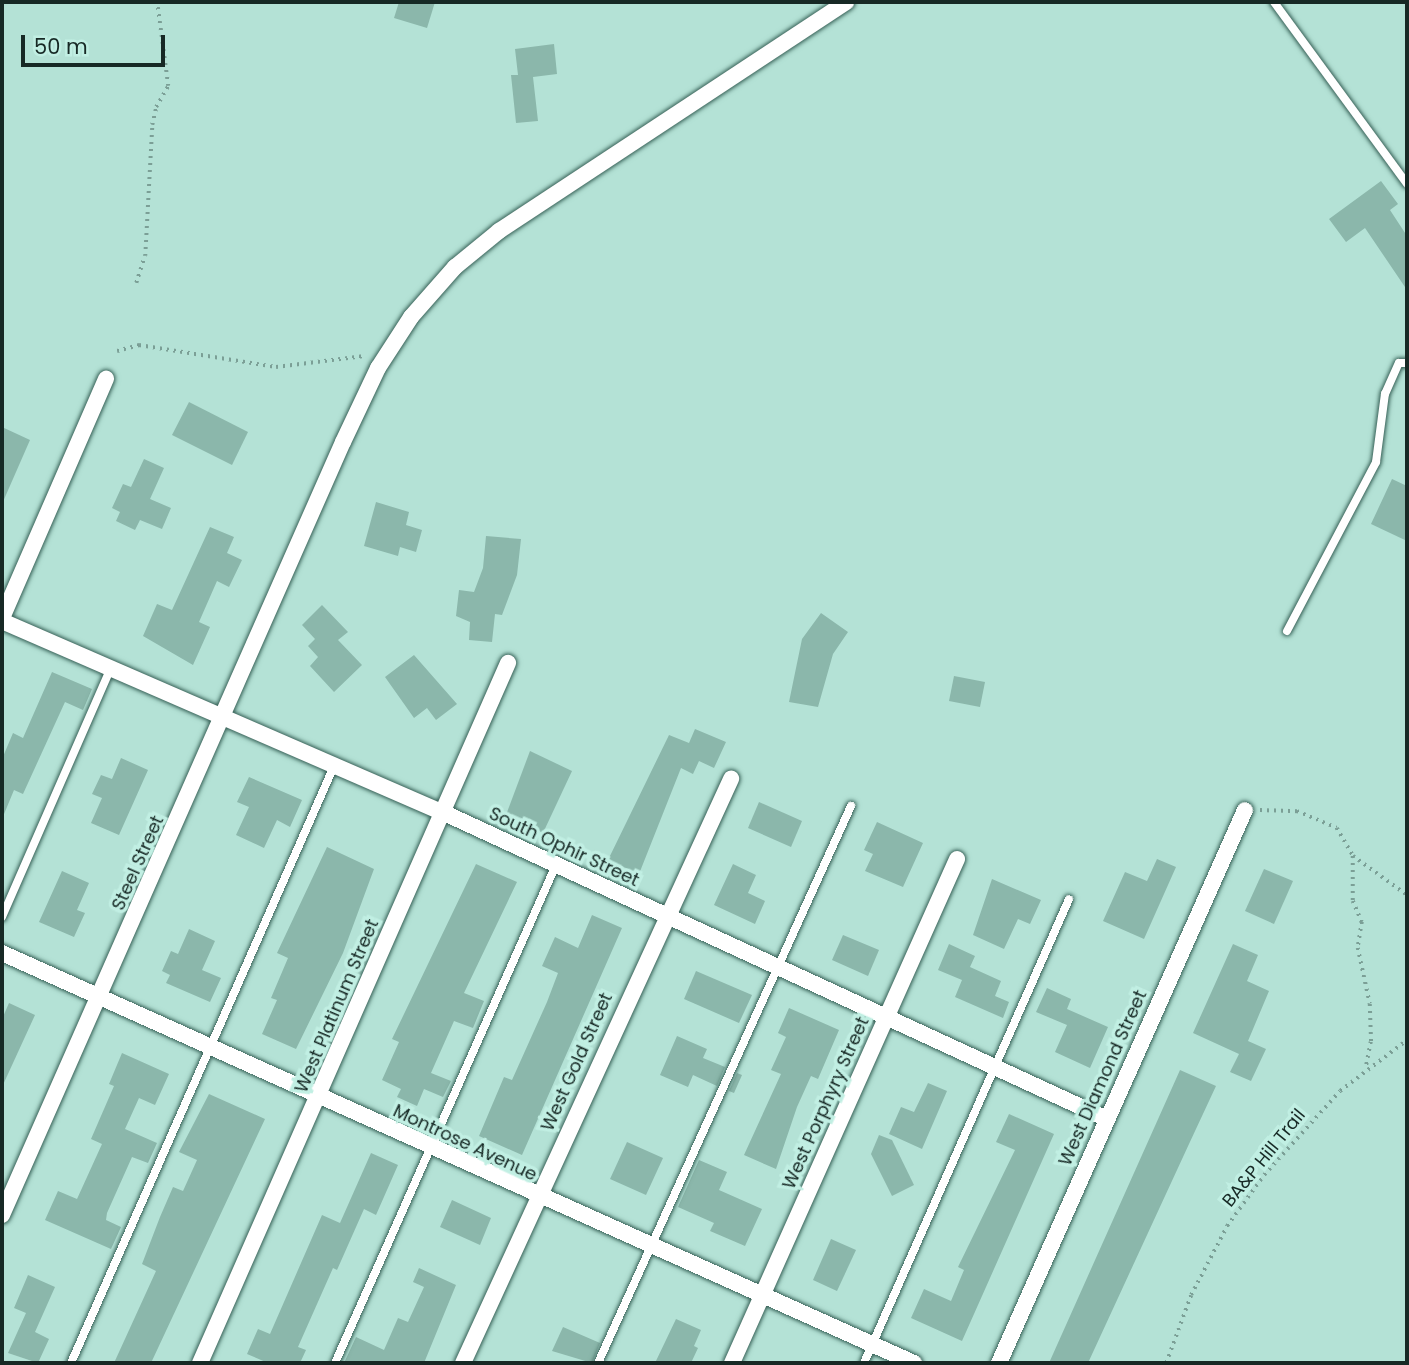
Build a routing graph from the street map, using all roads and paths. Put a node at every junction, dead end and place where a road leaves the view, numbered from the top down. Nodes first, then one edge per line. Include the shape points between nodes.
1 (157, 2) edge
2 (846, 2) edge
3 (1274, 2) edge
4 (1407, 184) edge
5 (136, 283) dead end
6 (390, 350) junction
7 (117, 351) dead end
8 (1407, 363) edge
9 (106, 379) dead end
10 (2, 619) edge
11 (1287, 631) dead end
12 (508, 663) dead end
13 (111, 667) junction
14 (224, 715) junction
15 (335, 764) junction
16 (731, 779) dead end
17 (851, 806) dead end
18 (1245, 810) joint
19 (440, 811) junction
20 (1353, 856) junction
21 (957, 859) dead end
22 (555, 864) junction
23 (1407, 895) edge
24 (1069, 899) dead end
25 (665, 915) junction
26 (2, 917) edge
27 (2, 953) edge
28 (776, 965) junction
29 (100, 998) junction
30 (886, 1015) junction
31 (1407, 1040) edge
32 (210, 1048) junction
33 (995, 1066) junction
34 (1366, 1070) junction
35 (319, 1097) junction
36 (1105, 1118) junction
37 (430, 1148) junction
38 (537, 1197) junction
39 (2, 1215) edge
40 (649, 1246) junction
41 (762, 1295) junction
42 (872, 1345) junction
43 (71, 1363) edge
44 (200, 1363) edge
45 (335, 1363) edge
46 (463, 1363) edge
47 (598, 1363) edge
48 (732, 1363) edge
49 (864, 1363) edge
50 (914, 1363) edge
51 (999, 1363) edge
52 (1166, 1363) edge

1 - 5 path via 168,86 152,125 145,256
2 - 6 street, Steel Street via 499,231 455,267 411,317
3 - 4 lane
6 - 7 path via 334,363 276,368 139,345
6 - 14 street, Steel Street via 306,526
8 - 11 lane via 1399,363 1385,394 1376,462
9 - 10 street
10 - 13 street, South Ophir Street
12 - 19 street, West Platinum Street
13 - 14 street, South Ophir Street
13 - 26 lane
14 - 15 street, South Ophir Street
14 - 29 street, Steel Street
15 - 19 street, South Ophir Street
15 - 32 lane
16 - 25 street, West Gold Street
17 - 28 lane
18 - 20 path via 1297,811 1338,828
18 - 36 street, West Diamond Street
19 - 22 street, South Ophir Street
19 - 35 street, West Platinum Street
20 - 23 path
20 - 34 path via 1353,901 1362,922 1358,948 1370,1004
21 - 30 street, West Porphyry Street
22 - 25 street, South Ophir Street
22 - 37 lane
24 - 33 lane
25 - 28 street, South Ophir Street
25 - 38 street, West Gold Street
27 - 29 street, Montrose Avenue
28 - 30 street, South Ophir Street
28 - 40 lane
29 - 32 street, Montrose Avenue
29 - 39 street, Steel Street
30 - 33 street, South Ophir Street
30 - 41 street, West Porphyry Street
31 - 34 path, BA&P Hill Trail
32 - 35 street, Montrose Avenue
32 - 43 lane
33 - 36 street, South Ophir Street
33 - 42 lane
34 - 52 path, BA&P Hill Trail via 1311,1121 1227,1226 1191,1295
35 - 37 street, Montrose Avenue
35 - 44 street, West Platinum Street
36 - 51 street, West Diamond Street
37 - 38 street, Montrose Avenue
37 - 45 lane
38 - 40 street, Montrose Avenue
38 - 46 street, West Gold Street
40 - 41 street, Montrose Avenue
40 - 47 lane
41 - 42 street, Montrose Avenue
41 - 48 street, West Porphyry Street
42 - 49 lane
42 - 50 street, Montrose Avenue

